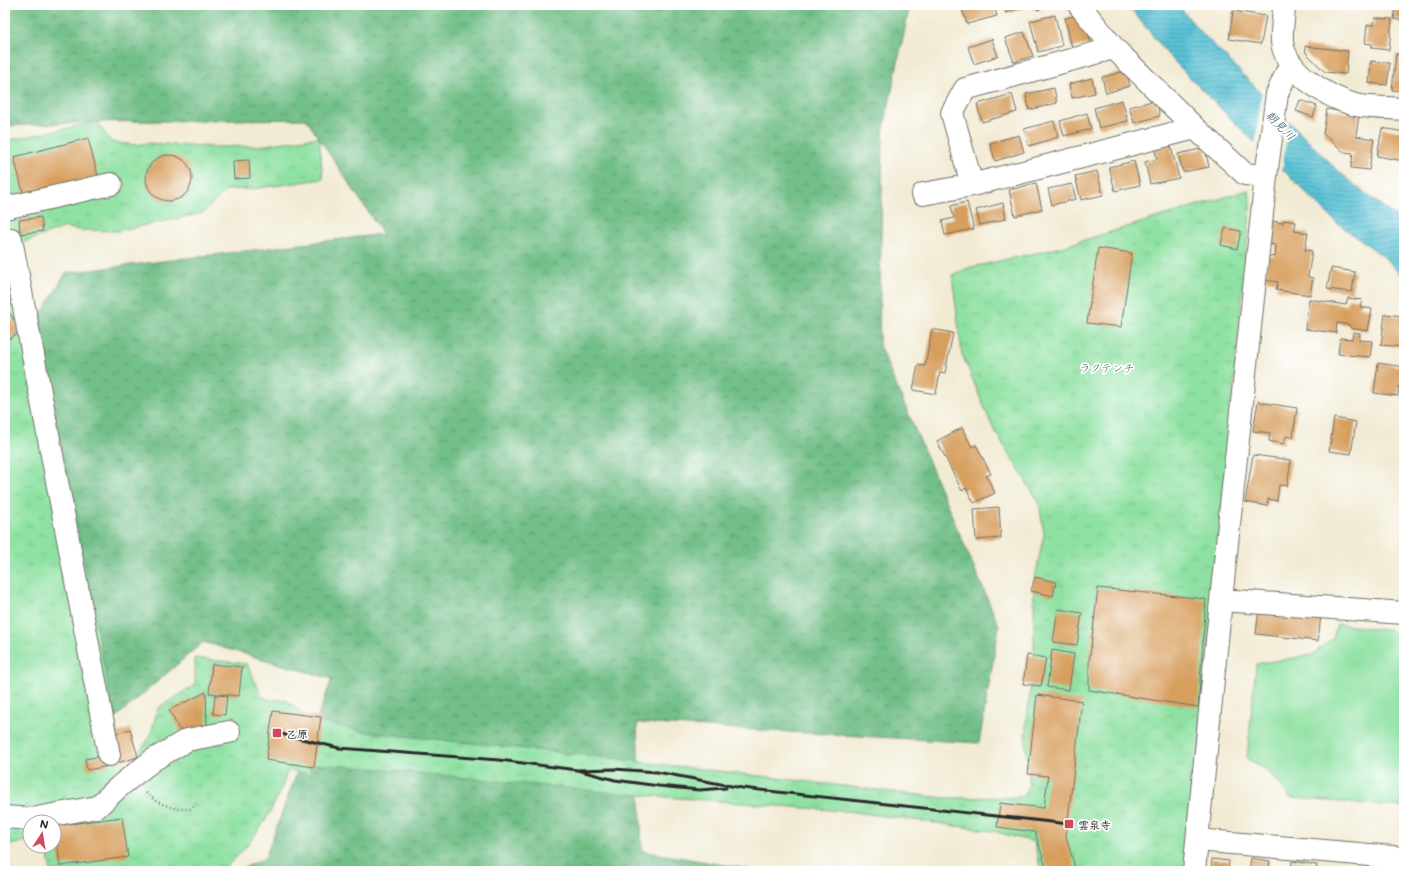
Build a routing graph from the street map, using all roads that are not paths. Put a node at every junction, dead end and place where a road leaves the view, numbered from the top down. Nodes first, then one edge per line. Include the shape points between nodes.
1 (1079, 5) edge
2 (1284, 5) edge
3 (1114, 48) junction
4 (1291, 63) junction
5 (1404, 109) edge
6 (1195, 128) junction
7 (1266, 176) junction
8 (111, 184) dead end
9 (972, 185) junction
10 (923, 194) dead end
11 (5, 208) edge
12 (11, 239) dead end
13 (1221, 600) junction
14 (1404, 613) edge
15 (229, 732) dead end
16 (109, 755) dead end
17 (5, 817) edge
18 (1197, 840) junction
19 (1404, 858) edge
20 (1194, 871) edge

1 - 3 street
2 - 4 street via 1282,42
3 - 6 street
3 - 9 street via 965,89 952,114
4 - 5 street via 1304,78 1329,95 1356,105
4 - 7 street via 1277,94
6 - 7 street via 1245,174
6 - 9 street
7 - 13 street
8 - 11 street
9 - 10 street
12 - 16 street
13 - 14 street
13 - 18 street
15 - 17 street via 187,740 152,760 97,807 31,819
18 - 19 street
18 - 20 street

